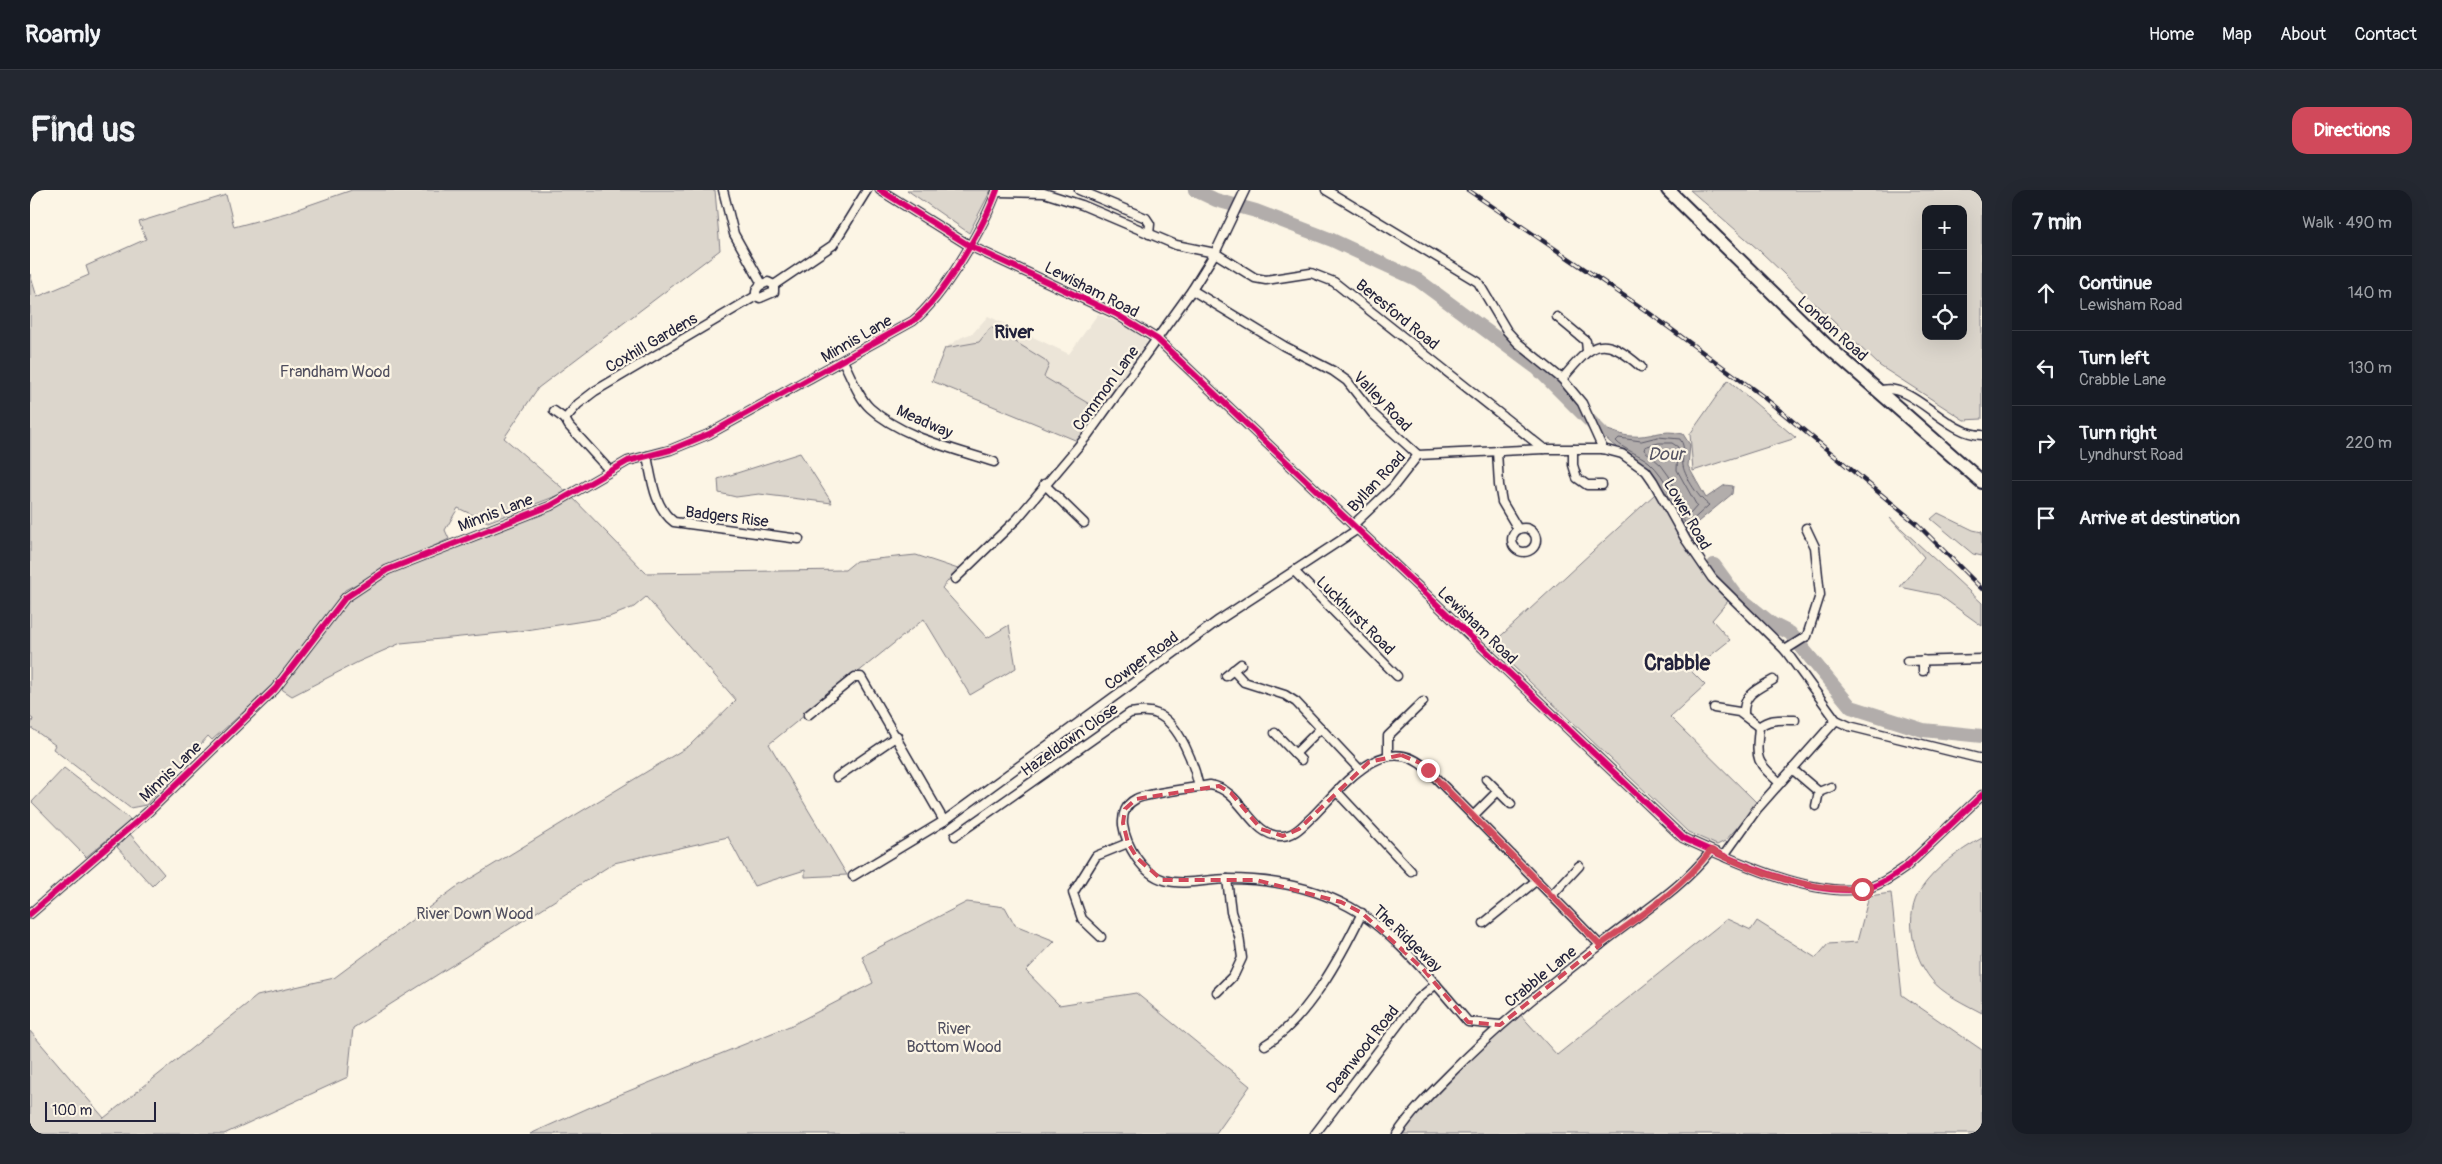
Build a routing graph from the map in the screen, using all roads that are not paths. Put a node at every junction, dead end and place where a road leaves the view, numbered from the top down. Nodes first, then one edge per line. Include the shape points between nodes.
1 (723, 190) edge
2 (867, 190) edge
3 (880, 190) edge
4 (1064, 190) edge
5 (1079, 190) edge
6 (1326, 190) edge
7 (1668, 190) edge
8 (997, 191) edge
9 (1245, 192) edge
10 (1059, 198) junction
11 (1149, 234) junction
12 (970, 246) junction
13 (1215, 253) junction
14 (762, 284) junction
15 (774, 285) junction
16 (1192, 290) junction
17 (756, 296) junction
18 (1557, 317) dead end
19 (1157, 339) junction
20 (1587, 350) junction
21 (843, 362) junction
22 (1642, 367) dead end
23 (1562, 379) junction
24 (1879, 391) junction
25 (554, 411) dead end
26 (565, 418) junction
27 (1982, 434) edge
28 (1544, 449) junction
29 (1573, 449) junction
30 (1603, 449) junction
31 (1497, 451) junction
32 (1418, 455) junction
33 (647, 456) junction
34 (994, 462) dead end
35 (610, 471) junction
36 (1982, 482) edge
37 (1044, 484) junction
38 (1602, 485) dead end
39 (1084, 523) dead end
40 (1356, 527) junction
41 (1806, 528) dead end
42 (1518, 529) dead end
43 (799, 539) dead end
44 (1295, 572) junction
45 (955, 579) dead end
46 (1785, 650) junction
47 (1982, 659) edge
48 (1923, 660) junction
49 (1907, 661) dead end
50 (1241, 664) dead end
51 (1234, 670) junction
52 (1923, 671) dead end
53 (1226, 676) dead end
54 (1397, 676) dead end
55 (1774, 680) dead end
56 (1423, 702) dead end
57 (1714, 708) dead end
58 (1744, 714) junction
59 (808, 715) dead end
60 (1796, 720) dead end
61 (1836, 720) junction
62 (1759, 727) junction
63 (1320, 728) junction
64 (1274, 733) dead end
65 (897, 736) junction
66 (1295, 754) junction
67 (1388, 756) junction
68 (1982, 759) edge
69 (1301, 760) dead end
70 (1360, 770) junction
71 (1792, 770) junction
72 (837, 778) dead end
73 (1486, 779) dead end
74 (1780, 783) junction
75 (1199, 787) junction
76 (1831, 788) dead end
77 (1498, 791) junction
78 (1337, 792) junction
79 (1819, 792) junction
80 (1982, 795) edge
81 (1511, 804) dead end
82 (1816, 806) dead end
83 (1473, 816) junction
84 (944, 821) junction
85 (955, 836) dead end
86 (1128, 843) junction
87 (1711, 850) junction
88 (1724, 857) junction
89 (1579, 866) dead end
90 (1411, 871) dead end
91 (853, 876) dead end
92 (1227, 879) junction
93 (1537, 880) junction
94 (1552, 895) junction
95 (1362, 913) junction
96 (30, 914) edge
97 (1484, 923) dead end
98 (1100, 937) dead end
99 (1600, 945) junction
100 (1436, 984) junction
101 (1216, 992) dead end
102 (1500, 1025) junction
103 (1265, 1045) dead end
104 (1315, 1134) edge
105 (1397, 1134) edge

1 - 14 street via 734,234
2 - 15 street, Coxhill Gardens via 833,245
3 - 12 street, Lewisham Road
4 - 10 street
5 - 11 street via 1146,218 1150,224
6 - 23 street via 1478,282 1507,331
7 - 24 main road, London Road via 1771,293
8 - 10 street via 1044,193
8 - 12 street, Minnis Lane
9 - 13 street, Common Lane
10 - 11 street
11 - 13 street via 1176,245
12 - 19 street, Lewisham Road via 1116,314
12 - 21 street, Minnis Lane via 925,312
13 - 16 street, Common Lane
13 - 28 street, Beresford Road via 1255,278 1266,280 1311,273 1334,282
14 - 15 street
14 - 17 street via 756,290
15 - 17 street, Coxhill Gardens via 770,296
16 - 19 street, Common Lane
16 - 32 street, Valley Road via 1284,346 1333,371
17 - 26 street, Coxhill Gardens via 595,391
18 - 20 street via 1586,341
19 - 37 street, Common Lane via 1066,463
19 - 40 street, Lewisham Road
20 - 22 street via 1600,345 1612,346
20 - 23 street
21 - 33 street, Minnis Lane via 709,434
21 - 34 street, Meadway via 866,404 874,412 910,433
23 - 30 street via 1582,403
24 - 27 street via 1888,388 1900,391 1959,430
24 - 36 main road, London Road
25 - 26 street
26 - 35 street
28 - 29 street
28 - 31 street
29 - 30 street
29 - 38 street via 1577,478 1587,485
30 - 46 street, Lower Road via 1622,454 1646,471 1712,578
31 - 32 street
31 - 42 street via 1502,502
32 - 40 street, Byllan Road
33 - 35 street, Minnis Lane via 628,461
33 - 43 street, Badgers Rise via 659,506 674,522 790,534
35 - 96 street, Minnis Lane via 550,506 387,570 345,598 275,689 149,811
37 - 39 street
37 - 45 street, Common Lane via 1017,519
40 - 44 street, Cowper Road
40 - 87 street, Lewisham Road via 1683,838
41 - 46 street via 1815,547 1820,595 1807,636
44 - 54 street, Luckhurst Road
44 - 84 street, Cowper Road via 1219,620
46 - 61 street, Lower Road
47 - 48 street
48 - 49 street
48 - 52 street
50 - 51 street
51 - 53 street
51 - 63 street via 1244,682 1285,695 1296,702
55 - 58 street via 1750,694 1745,700
56 - 67 street via 1388,736
57 - 58 street
58 - 62 street
59 - 65 street via 859,676
60 - 62 street via 1779,719
61 - 68 street
61 - 71 street
62 - 74 street via 1757,760
63 - 66 street
63 - 70 street
64 - 66 street
65 - 72 street
65 - 84 street
66 - 69 street
67 - 70 street via 1369,762
67 - 83 street via 1412,757
70 - 78 street
71 - 74 street
71 - 79 street
73 - 77 street
74 - 88 street via 1757,809
75 - 78 street via 1210,785 1226,789 1261,829 1274,836 1299,829
75 - 85 street, Hazeldown Close via 1192,758 1165,720 1158,714 1145,711 1130,713
75 - 86 street, The Ridgeway via 1136,799 1125,809 1123,824
76 - 79 street
77 - 81 street
77 - 83 street
78 - 90 street
79 - 82 street
80 - 88 street, Lewisham Road via 1906,867 1892,877 1862,889 1820,887 1770,874
83 - 93 street
84 - 91 street, Cowper Road
86 - 92 street, The Ridgeway via 1137,858 1162,880 1175,883
86 - 98 street via 1096,856 1073,893 1082,919
87 - 88 street, Lewisham Road
87 - 99 street, Crabble Lane via 1658,903
89 - 94 street
92 - 95 street, The Ridgeway via 1256,880 1310,891
92 - 101 street via 1242,958 1234,975
93 - 94 street
93 - 97 street
94 - 99 street
95 - 100 street, The Ridgeway
95 - 103 street via 1339,960 1309,1002 1278,1037
99 - 102 street, Crabble Lane
100 - 102 street, The Ridgeway via 1468,1022
100 - 104 street, Deanwood Road via 1417,1000
102 - 105 street, Crabble Lane via 1435,1090

